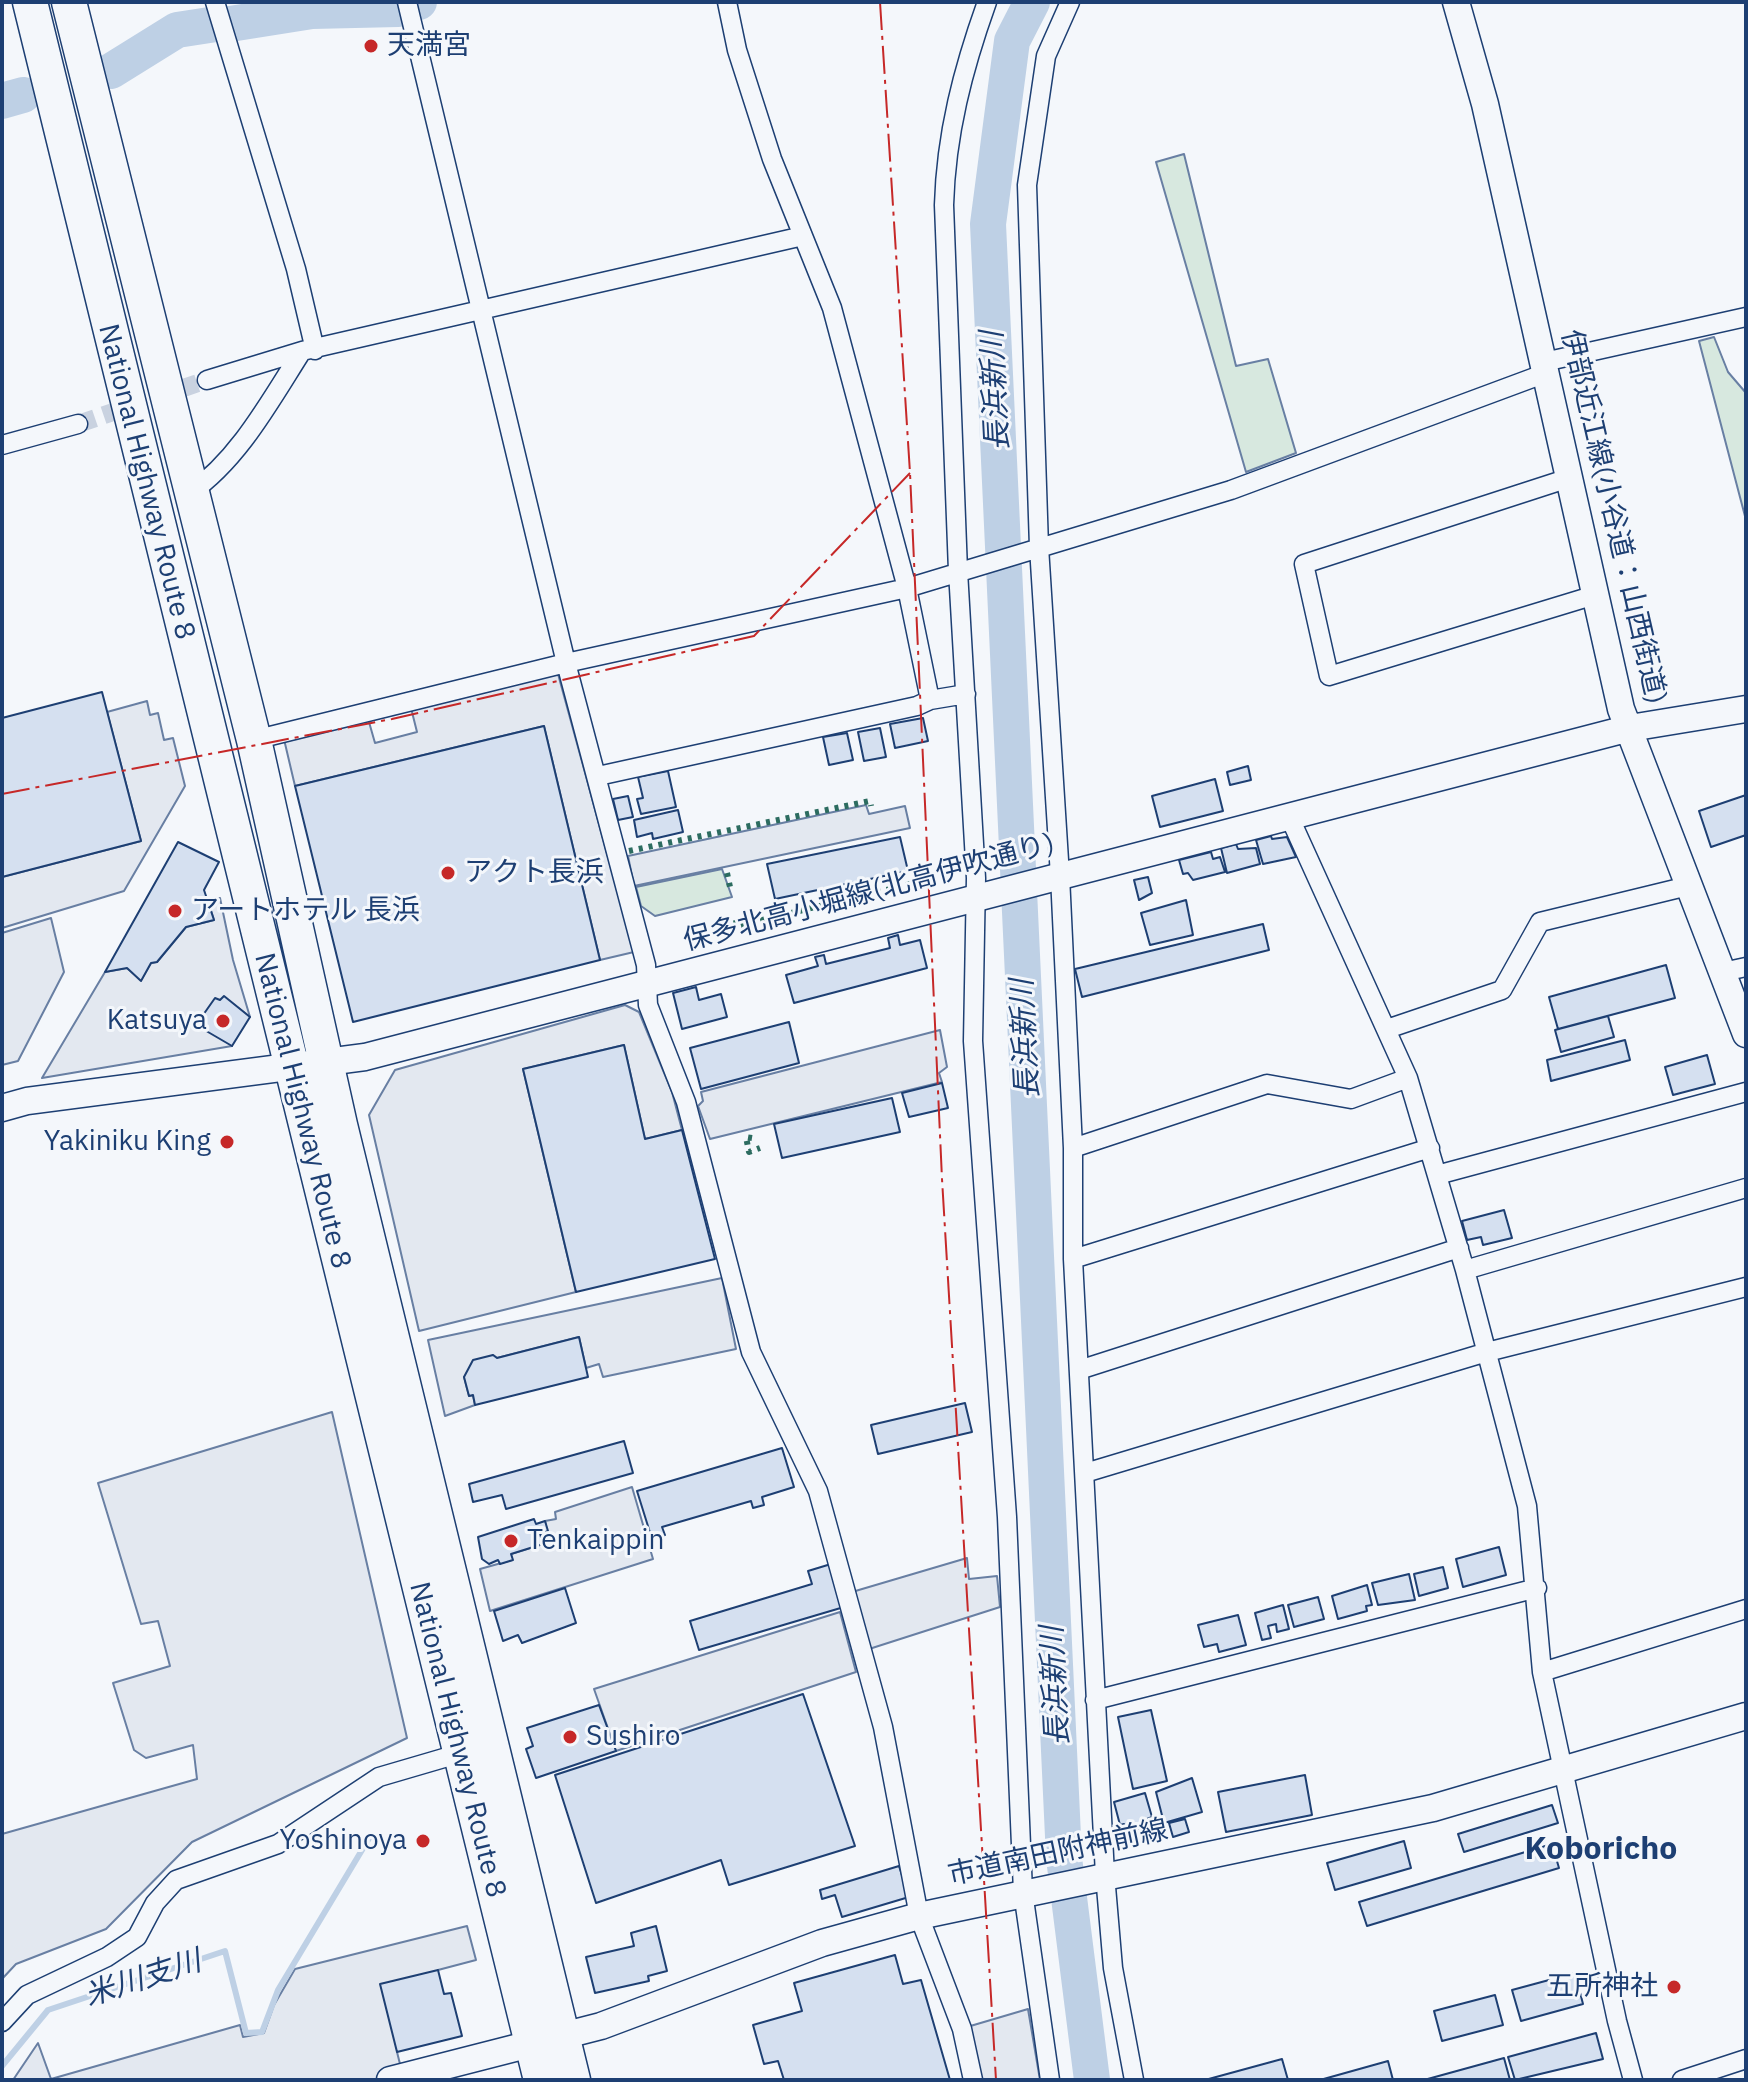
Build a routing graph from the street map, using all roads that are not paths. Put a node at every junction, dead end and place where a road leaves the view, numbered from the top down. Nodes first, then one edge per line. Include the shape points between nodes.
1 (30, 2) edge
2 (69, 2) edge
3 (215, 2) edge
4 (407, 2) edge
5 (727, 2) edge
6 (987, 2) edge
7 (1070, 2) edge
8 (1456, 2) edge
9 (803, 236) junction
10 (480, 313) junction
11 (1746, 317) edge
12 (308, 351) junction
13 (1545, 368) junction
14 (207, 380) tunnel mouth
15 (78, 424) tunnel mouth
16 (2, 445) edge
17 (1569, 478) junction
18 (190, 493) junction
19 (1035, 549) junction
20 (963, 570) junction
21 (907, 588) junction
22 (1595, 595) junction
23 (566, 663) junction
24 (966, 694) junction
25 (930, 700) junction
26 (1746, 709) edge
27 (1630, 728) junction
28 (254, 740) junction
29 (598, 776) junction
30 (1289, 816) junction
31 (1053, 878) junction
32 (1688, 886) junction
33 (980, 897) junction
34 (1734, 970) edge
35 (647, 983) junction
36 (1744, 1022) edge
37 (1387, 1029) junction
38 (328, 1061) junction
39 (290, 1067) junction
40 (1408, 1078) junction
41 (1746, 1092) edge
42 (2, 1108) edge
43 (1073, 1148) junction
44 (1430, 1148) junction
45 (1437, 1175) junction
46 (1746, 1188) edge
47 (1459, 1248) junction
48 (1073, 1259) junction
49 (1465, 1270) junction
50 (1746, 1287) edge
51 (1487, 1352) junction
52 (1079, 1370) junction
53 (1085, 1473) junction
54 (1537, 1588) junction
55 (1746, 1609) edge
56 (1542, 1672) junction
57 (1095, 1700) junction
58 (1746, 1716) edge
59 (461, 1753) junction
60 (1562, 1771) junction
61 (1105, 1875) junction
62 (1023, 1892) junction
63 (919, 1916) junction
64 (2, 2022) edge
65 (547, 2040) junction
66 (1746, 2059) edge
67 (390, 2080) edge
68 (541, 2080) edge
69 (573, 2080) edge
70 (973, 2080) edge
71 (1050, 2080) edge
72 (1134, 2080) edge
73 (1633, 2080) edge
74 (1682, 2080) edge

1 - 39 highway, National Highway Route 8
2 - 18 highway, National Highway Route 8
3 - 12 street via 292,254
4 - 10 street
5 - 9 street via 772,159
6 - 20 street via 957,93 945,158
7 - 19 street via 1046,56 1027,185
8 - 13 street, 伊部近江線(小谷道：山西街道) via 1485,104
9 - 10 street
9 - 21 street via 832,308
10 - 12 street
10 - 23 street
11 - 13 street
12 - 14 street
12 - 18 street via 210,479
13 - 17 street, 伊部近江線(小谷道：山西街道)
13 - 19 street via 1231,490
15 - 16 street
17 - 22 street, 伊部近江線(小谷道：山西街道)
17 - 22 street via 1304,564 1329,676
18 - 28 highway, National Highway Route 8
19 - 20 street
19 - 31 street
20 - 21 street
20 - 24 street
21 - 23 street
21 - 25 street
22 - 27 street, 伊部近江線(小谷道：山西街道)
23 - 28 street
23 - 29 street
24 - 25 street
24 - 33 street
25 - 29 street
26 - 27 street, 保多北高小堀線(北高伊吹通り)
27 - 30 street, 保多北高小堀線(北高伊吹通り)
27 - 32 street, 伊部近江線(小谷道：山西街道)
28 - 38 highway, National Highway Route 8
29 - 35 street
30 - 31 street, 保多北高小堀線(北高伊吹通り)
30 - 37 street
31 - 33 street, 保多北高小堀線(北高伊吹通り)
31 - 43 street
32 - 34 street, 伊部近江線(小谷道：山西街道)
32 - 37 street via 1540,922 1502,990
33 - 35 street, 保多北高小堀線(北高伊吹通り)
33 - 62 street via 973,1041 1007,1517
34 - 36 street, 伊部近江線(小谷道：山西街道)
35 - 38 street, 保多北高小堀線(北高伊吹通り) via 365,1057
35 - 63 street via 648,1005 686,1102 751,1352 818,1491 883,1727
37 - 40 street
38 - 39 street, 保多北高小堀線(北高伊吹通り)
38 - 65 highway, National Highway Route 8
39 - 42 street, 保多北高小堀線(北高伊吹通り)
39 - 59 highway, National Highway Route 8
40 - 43 street via 1351,1099 1267,1084
40 - 44 street
41 - 45 street
43 - 48 street
44 - 45 street
44 - 48 street
45 - 47 street
46 - 49 street
47 - 49 street
47 - 52 street
48 - 52 street
49 - 51 street
50 - 51 street
51 - 53 street
51 - 54 street via 1527,1506
52 - 53 street
53 - 57 street
54 - 56 street
54 - 57 street
55 - 56 street
56 - 60 street
57 - 61 street
58 - 60 street, 市道南田附神前線
59 - 64 street via 379,1777 278,1844 176,1880 155,1903 137,1937 27,1995
59 - 65 highway, National Highway Route 8
60 - 61 street, 市道南田附神前線 via 1433,1808
60 - 73 street
61 - 62 street, 市道南田附神前線
61 - 72 street via 1113,1968
62 - 63 street, 市道南田附神前線
62 - 71 street
63 - 65 street, 市道南田附神前線 via 822,1943 601,2026
63 - 70 street via 962,2029
65 - 67 street, 市道南田附神前線
65 - 68 highway, National Highway Route 8
65 - 69 highway, National Highway Route 8
66 - 74 street

